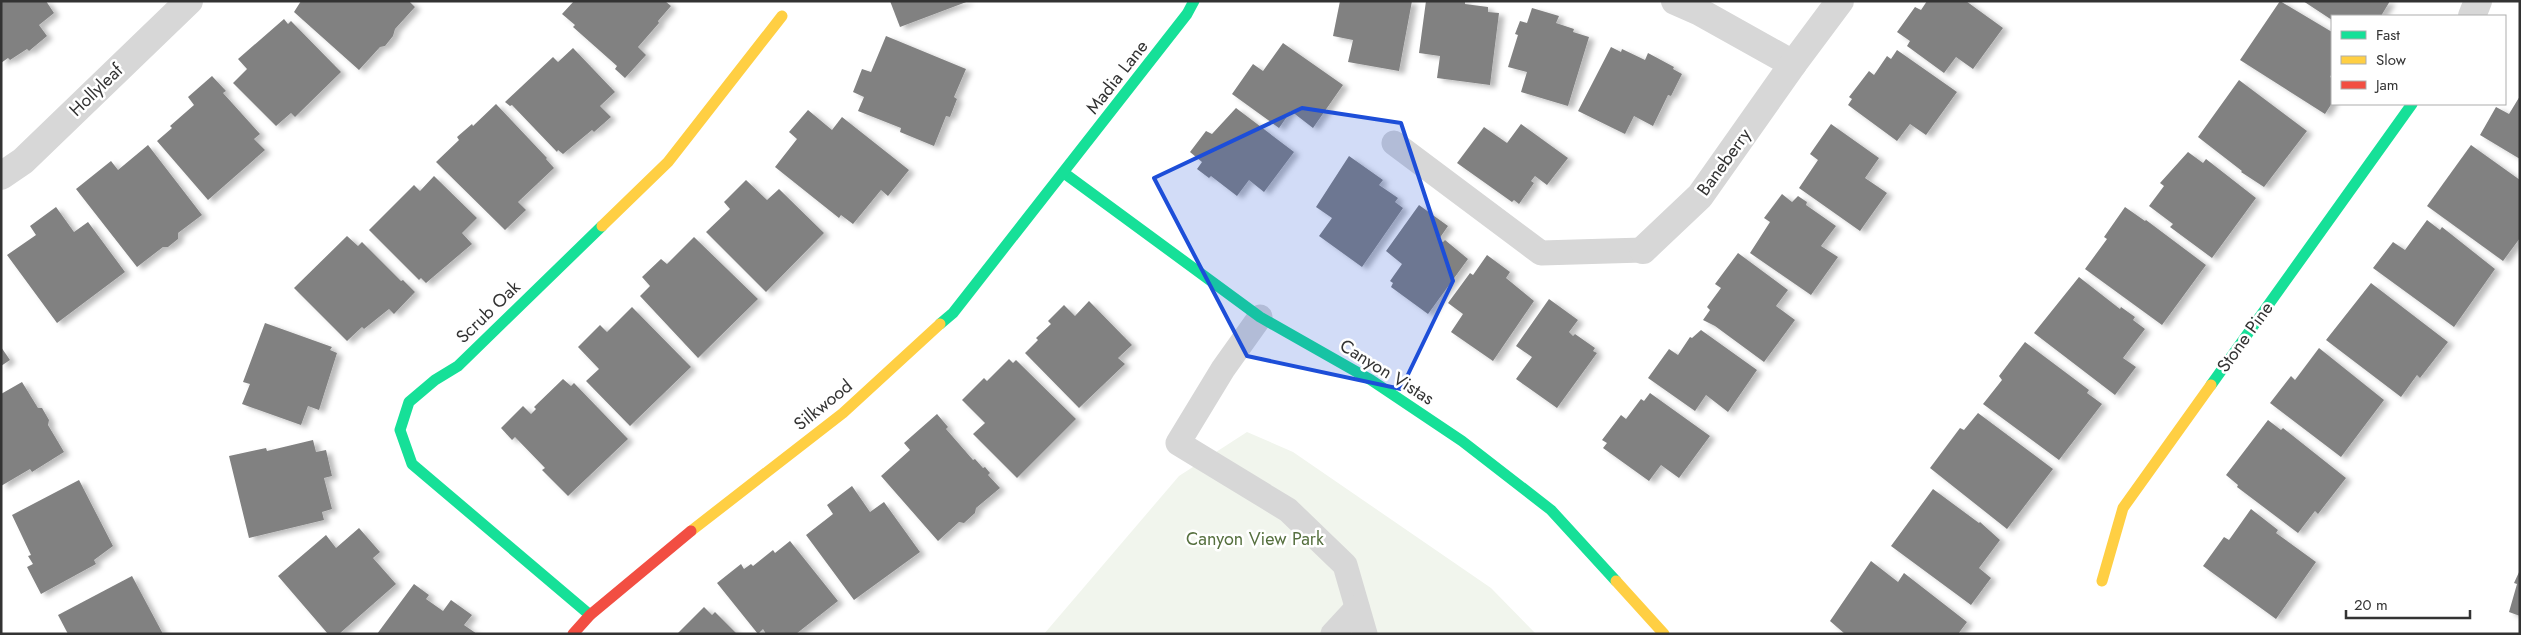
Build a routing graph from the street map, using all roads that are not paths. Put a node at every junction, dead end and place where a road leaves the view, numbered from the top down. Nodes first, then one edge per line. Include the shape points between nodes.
1 (189, 1) edge
2 (1194, 1) edge
3 (1675, 1) edge
4 (1840, 1) edge
5 (2478, 1) edge
6 (2472, 15) edge
7 (782, 16) dead end
8 (1793, 64) junction
9 (2411, 105) edge
10 (1394, 143) dead end
11 (1064, 173) junction
12 (1, 176) edge
13 (1643, 250) joint
14 (1260, 317) junction
15 (2102, 581) dead end
16 (1358, 608) junction
17 (590, 615) junction
18 (573, 634) edge
19 (1333, 634) edge
20 (1365, 634) edge
21 (1664, 634) edge

1 - 12 street, Hollyleaf via 23,161
2 - 11 street, Madia Lane
3 - 8 street
4 - 8 street, Baneberry
5 - 6 street
7 - 17 street, Scrub Oak via 668,162 458,366 409,402 400,430 412,464
8 - 13 street, Baneberry via 1700,196
9 - 15 street, Stone Pine via 2123,508
10 - 13 lane via 1541,253
11 - 14 street, Canyon Vistas
11 - 17 street, Silkwood via 953,313 843,412 688,533
14 - 16 lane via 1223,369 1178,443 1288,510 1345,565
14 - 21 street, Canyon Vistas via 1371,380 1462,441 1550,510
16 - 19 lane
16 - 20 lane
17 - 18 street, Silkwood

